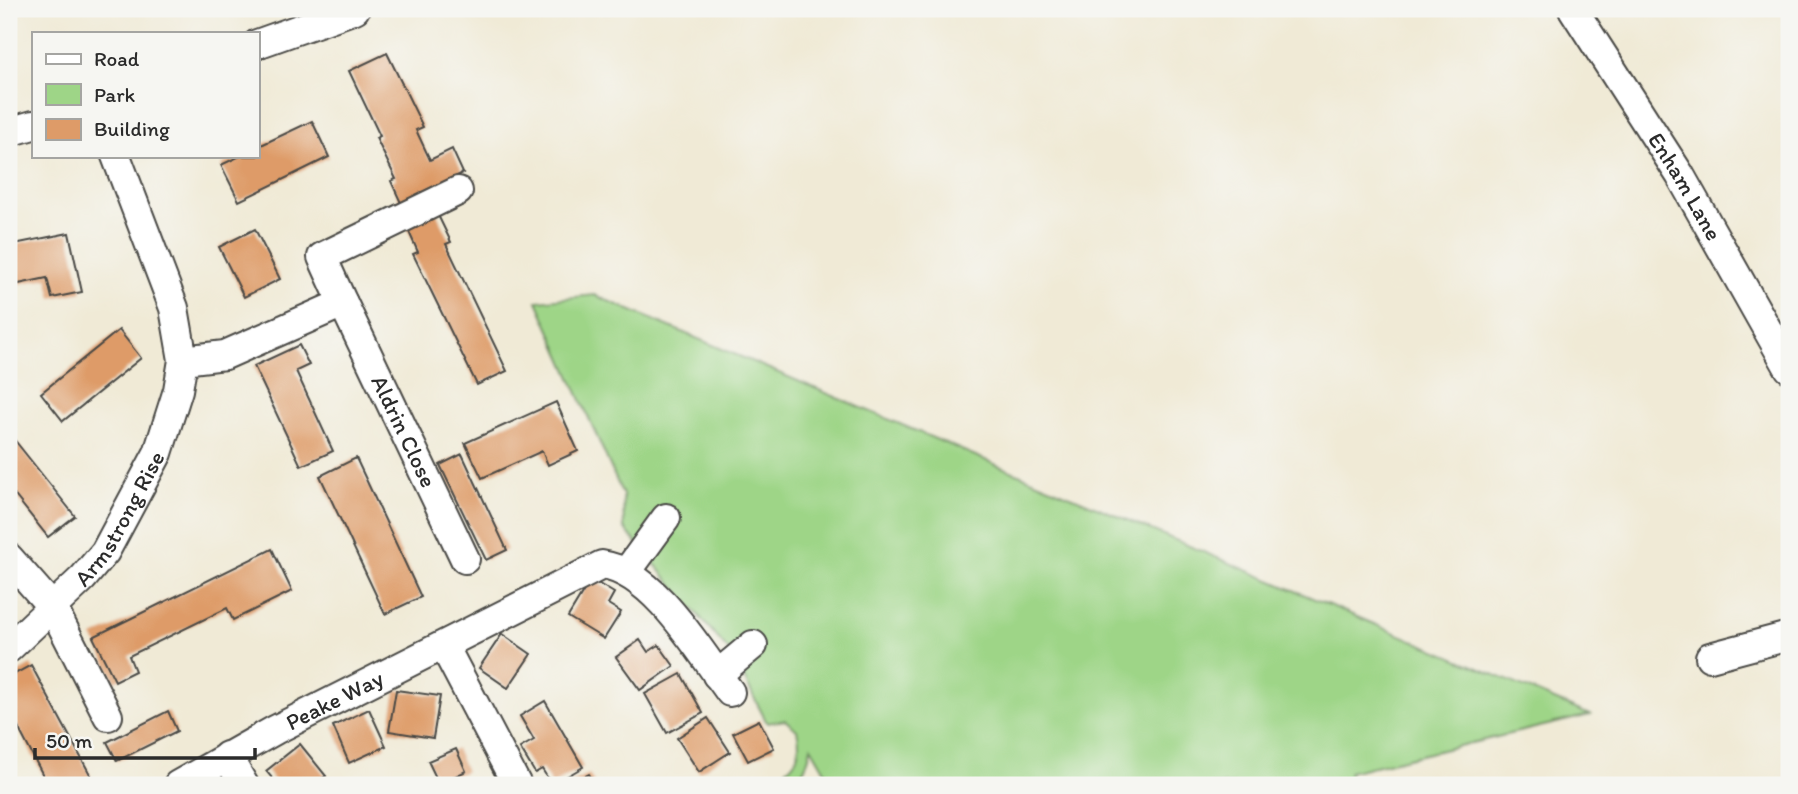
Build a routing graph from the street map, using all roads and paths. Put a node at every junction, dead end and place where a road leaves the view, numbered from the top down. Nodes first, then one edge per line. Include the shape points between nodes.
1 (355, 9) edge
2 (1573, 9) edge
3 (259, 43) edge
4 (32, 125) edge
5 (9, 132) edge
6 (117, 158) edge
7 (458, 191) dead end
8 (343, 303) junction
9 (183, 360) junction
10 (1789, 368) edge
11 (666, 518) dead end
12 (9, 558) edge
13 (466, 559) dead end
14 (626, 572) junction
15 (53, 608) junction
16 (1789, 636) edge
17 (753, 645) dead end
18 (444, 646) junction
19 (9, 648) edge
20 (1710, 657) dead end
21 (108, 716) dead end
22 (227, 757) junction
23 (178, 785) edge
24 (244, 785) edge
25 (517, 785) edge

1 - 3 street
2 - 10 street, Enham Lane via 1680,175
4 - 5 street
6 - 9 street via 174,308
7 - 8 street, Aldrin Close via 322,257
8 - 9 street via 225,355
8 - 13 street, Aldrin Close
9 - 15 street, Armstrong Rise via 158,453 127,516 94,566
11 - 14 street
12 - 15 street
14 - 17 street via 668,611 723,684
14 - 18 street, Peake Way via 602,565 589,569
15 - 19 street, Armstrong Rise
15 - 21 street
16 - 20 street
18 - 22 street, Peake Way
18 - 25 street
22 - 23 street, Peake Way
22 - 24 street

